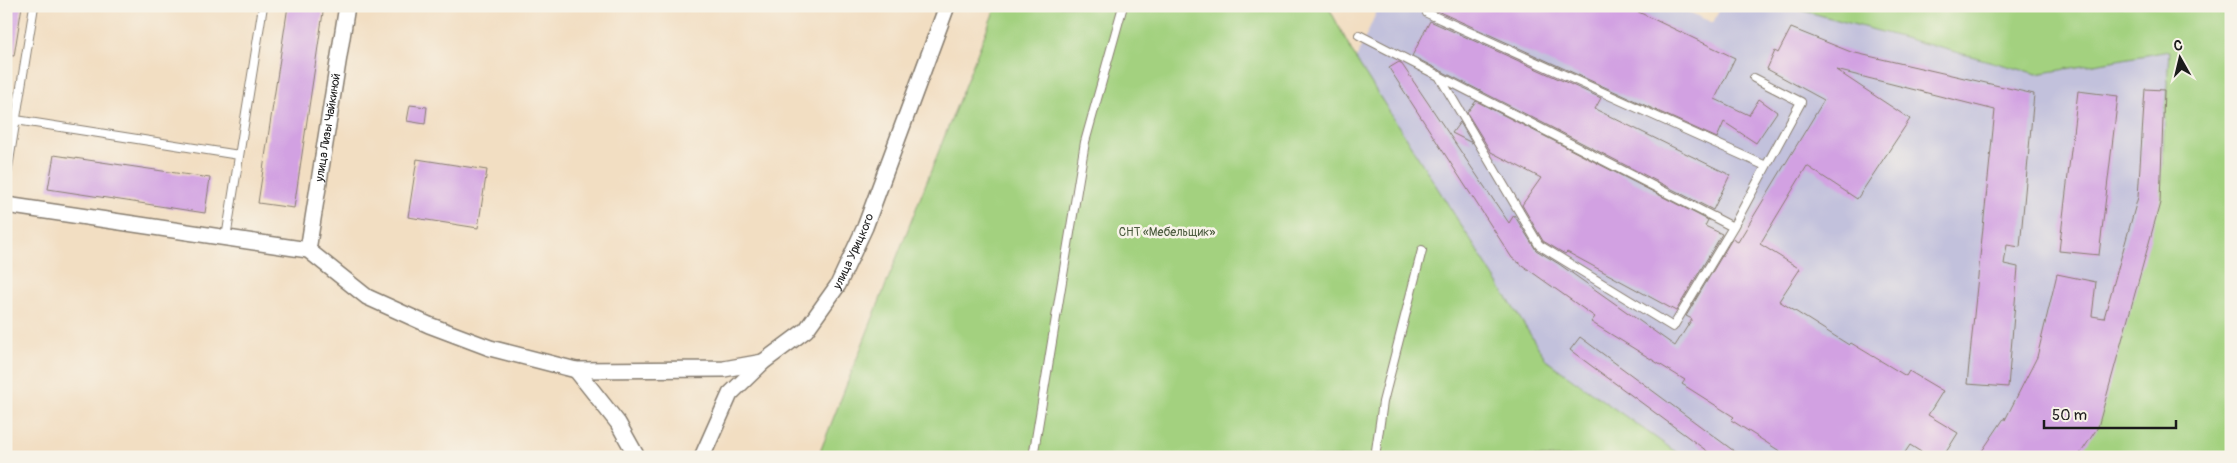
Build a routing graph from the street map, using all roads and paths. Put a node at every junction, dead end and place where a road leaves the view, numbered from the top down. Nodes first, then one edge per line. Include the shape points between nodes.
1 (34, 6) edge
2 (263, 6) edge
3 (347, 6) edge
4 (947, 6) edge
5 (1123, 6) edge
6 (1427, 13) dead end
7 (1359, 35) dead end
8 (1439, 76) junction
9 (1754, 78) dead end
10 (16, 120) junction
11 (239, 155) junction
12 (1766, 166) junction
13 (6, 180) edge
14 (6, 205) edge
15 (1732, 227) junction
16 (226, 238) junction
17 (308, 250) junction
18 (1422, 250) dead end
19 (763, 362) junction
20 (576, 370) junction
21 (638, 457) edge
22 (702, 457) edge
23 (1033, 457) edge
24 (1375, 457) edge

1 - 10 lane
2 - 11 lane
3 - 17 street, улица Лизы Чайкиной
4 - 19 street, улица Урицкого via 865,227 838,285 806,330
5 - 23 lane via 1085,142
6 - 12 lane
7 - 8 lane
8 - 15 lane
8 - 15 lane via 1539,245 1673,326
9 - 12 lane via 1801,102
10 - 11 lane
10 - 13 lane
11 - 16 lane
12 - 15 lane
14 - 16 street
16 - 17 street
17 - 20 street via 367,298 429,326 490,348
18 - 24 lane via 1384,402
19 - 20 street via 724,369
19 - 22 street, улица Урицкого via 730,394
20 - 21 street via 618,423

